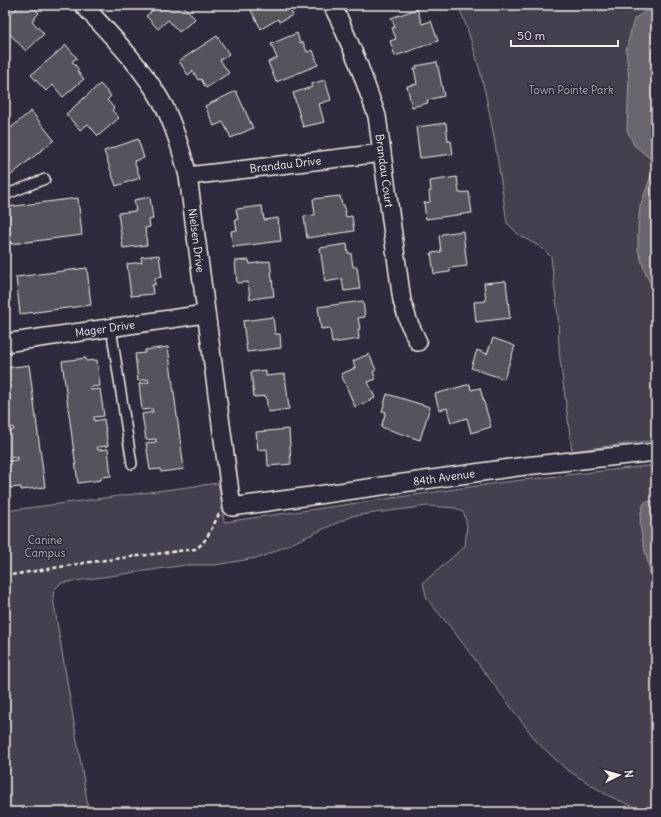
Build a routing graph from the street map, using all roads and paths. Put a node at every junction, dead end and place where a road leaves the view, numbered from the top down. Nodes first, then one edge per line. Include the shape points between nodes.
1 (83, 5) edge
2 (332, 5) edge
3 (382, 153) junction
4 (188, 176) junction
5 (44, 179) dead end
6 (5, 195) edge
7 (205, 314) junction
8 (111, 328) junction
9 (418, 342) dead end
10 (5, 343) edge
11 (656, 452) edge
12 (132, 464) dead end
13 (227, 507) junction
14 (5, 576) edge

1 - 4 street, Nielsen Drive via 155,91 179,142
2 - 3 street, Brandau Court via 358,63 377,116
3 - 4 street, Brandau Drive
3 - 9 street, Brandau Court via 402,301
4 - 7 street, Nielsen Drive
5 - 6 lane
7 - 8 street, Mager Drive
7 - 13 street, Nielsen Drive
8 - 10 street, Mager Drive
8 - 12 lane
11 - 13 street, 84th Avenue via 525,466
13 - 14 path via 205,541 195,549

